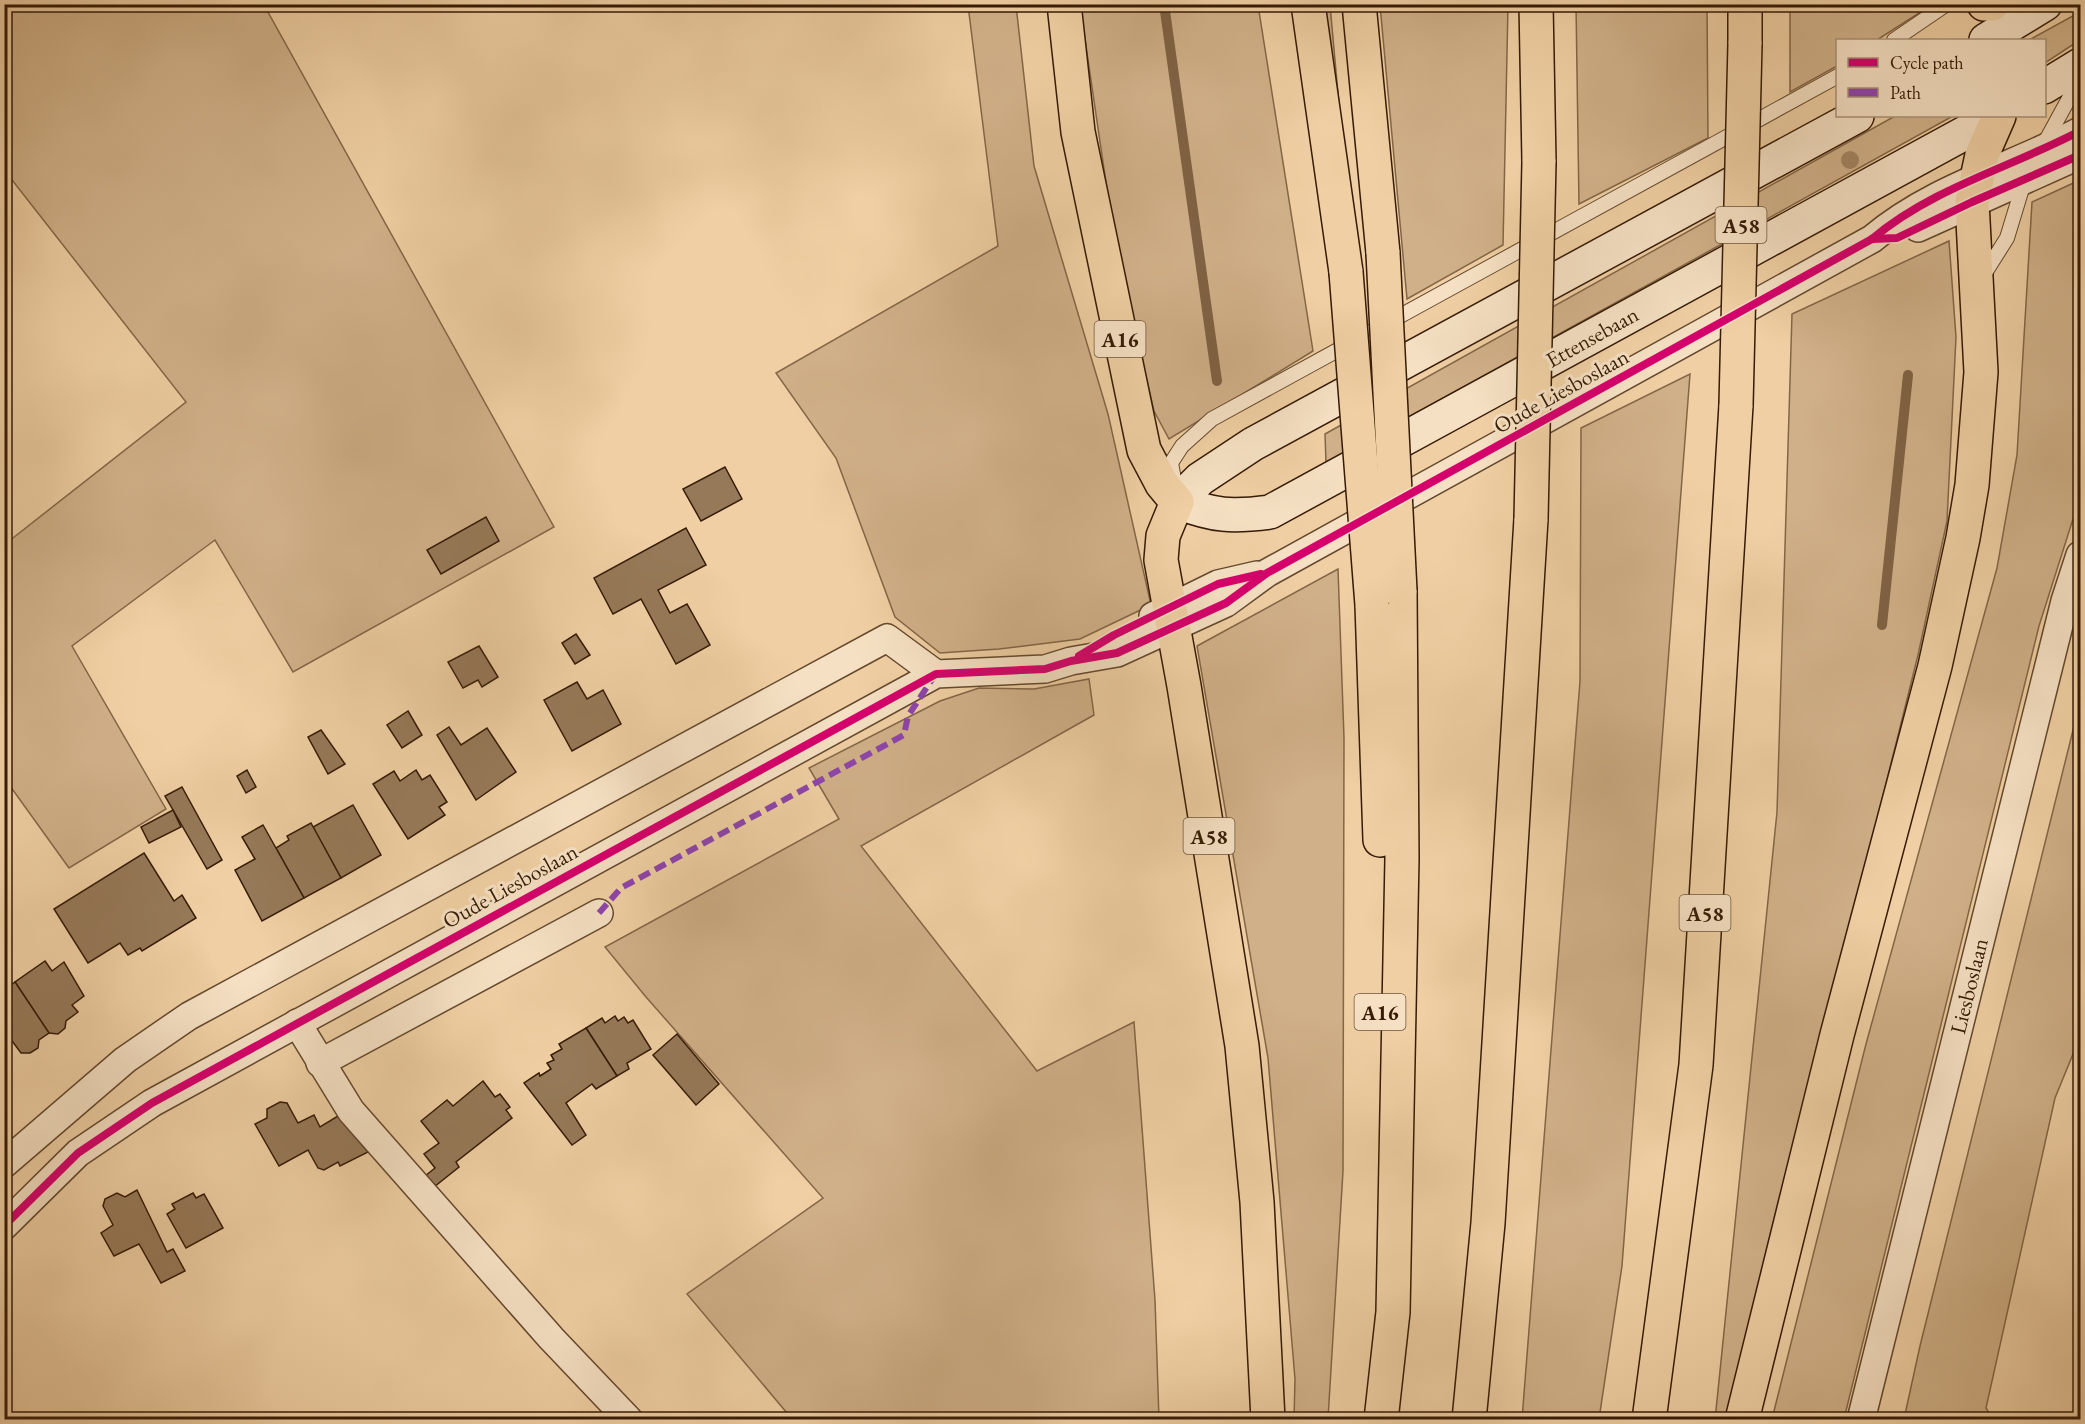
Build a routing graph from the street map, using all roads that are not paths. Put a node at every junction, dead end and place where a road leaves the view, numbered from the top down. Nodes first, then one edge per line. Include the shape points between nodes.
1 (1064, 4) edge
2 (1308, 4) edge
3 (1359, 4) edge
4 (1536, 4) edge
5 (1745, 4) edge
6 (1947, 4) edge
7 (1984, 4) edge
8 (1992, 4) edge
9 (2045, 4) edge
10 (1895, 39) edge
11 (1988, 39) edge
12 (2080, 65) edge
13 (1836, 77) edge
14 (2080, 78) edge
15 (2046, 86) edge
16 (1855, 117) edge
17 (1996, 117) edge
18 (1998, 117) edge
19 (2080, 130) edge
20 (2039, 153) junction
21 (2080, 155) edge
22 (2025, 179) junction
23 (1973, 190) junction
24 (1976, 288) junction
25 (1177, 502) junction
26 (2080, 555) edge
27 (1386, 598) junction
28 (1172, 618) junction
29 (936, 674) junction
30 (599, 913) dead end
31 (297, 1023) junction
32 (320, 1063) junction
33 (4, 1164) edge
34 (4, 1226) edge
35 (630, 1419) edge
36 (1268, 1419) edge
37 (1368, 1419) edge
38 (1381, 1419) edge
39 (1469, 1419) edge
40 (1649, 1419) edge
41 (1742, 1419) edge
42 (1861, 1419) edge

1 - 25 highway, A16 via 1078,132 1143,450
2 - 27 highway, A16, bridge
3 - 27 highway, bridge via 1383,253
4 - 39 highway, bridge via 1539,162 1532,519 1488,1223
5 - 40 highway, A58, bridge via 1736,405 1696,1065
6 - 10 lane
7 - 8 highway
9 - 11 main road
12 - 15 main road
13 - 25 lane via 1212,419 1182,446 1171,464
14 - 20 lane
16 - 25 main road via 1252,444 1200,479
17 - 25 main road, Ettensebaan via 1270,512 1231,517
18 - 23 highway
19 - 20 street, Oude Liesboslaan
20 - 22 lane
20 - 23 street, Oude Liesboslaan
21 - 22 street, Oude Liesboslaan
22 - 23 street, Oude Liesboslaan
22 - 24 lane via 2007,238
23 - 24 highway
23 - 28 street, Oude Liesboslaan via 1898,217 1872,239 1267,573 1218,584
24 - 41 highway via 1980,393 1972,485 1951,596
25 - 28 highway via 1166,526 1161,560
26 - 42 street, Liesboslaan via 2059,624
27 - 37 highway, A16 via 1382,920
27 - 38 highway via 1402,858 1393,1288
28 - 29 street, Oude Liesboslaan via 1114,635 1071,661 1045,669
28 - 36 highway, A58 via 1242,1046 1257,1202
29 - 31 street, Oude Liesboslaan
29 - 33 street, Oude Liesboslaan via 887,638 189,1016 124,1060
30 - 32 street
31 - 32 street
31 - 34 street, Oude Liesboslaan via 152,1103 78,1153
32 - 35 street via 359,1120 551,1338

